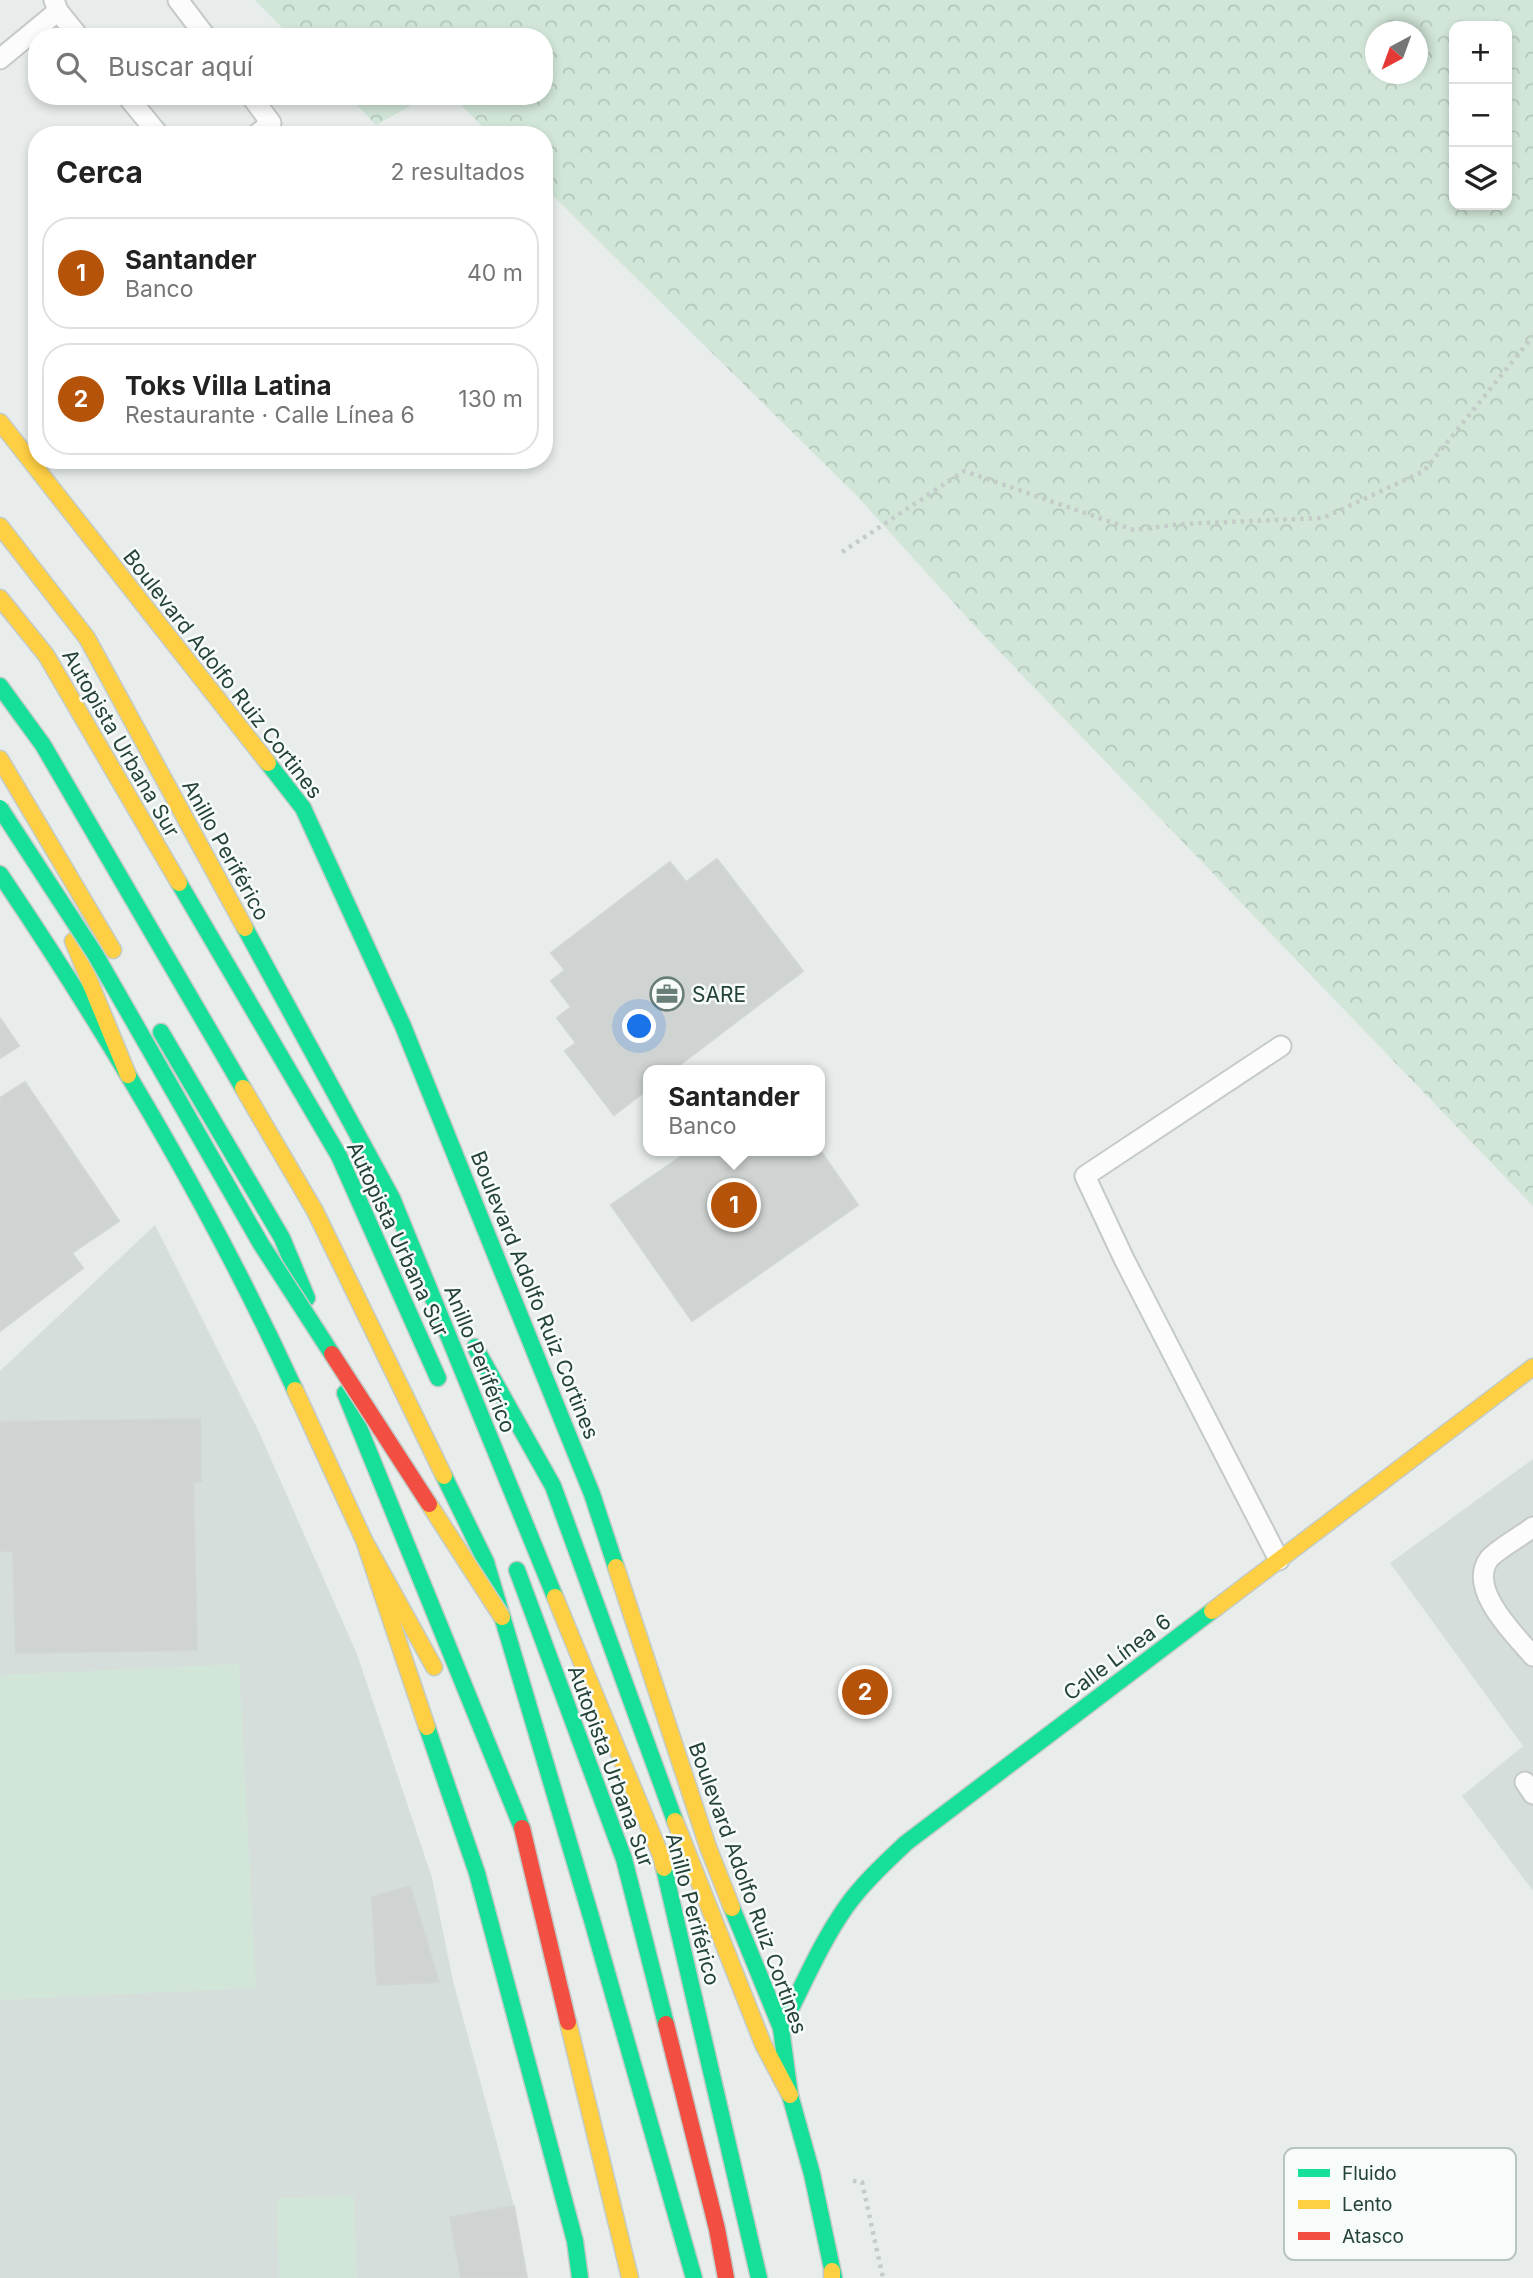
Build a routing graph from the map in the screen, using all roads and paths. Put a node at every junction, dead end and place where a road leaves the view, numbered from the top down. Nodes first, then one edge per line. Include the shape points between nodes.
1 (178, 0) edge
2 (56, 6) edge
3 (33, 28) edge
4 (72, 28) edge
5 (199, 28) edge
6 (28, 32) edge
7 (0, 59) edge
8 (134, 105) edge
9 (258, 105) edge
10 (152, 126) edge
11 (267, 126) edge
12 (1533, 336) edge
13 (0, 422) edge
14 (28, 458) edge
15 (37, 469) edge
16 (0, 526) edge
17 (842, 552) dead end
18 (0, 598) edge
19 (0, 686) edge
20 (0, 760) edge
21 (0, 808) edge
22 (0, 874) edge
23 (120, 962) dead end
24 (155, 1022) dead end
25 (1281, 1046) dead end
26 (128, 1075) junction
27 (392, 1198) junction
28 (1533, 1367) edge
29 (446, 1396) dead end
30 (1533, 1527) edge
31 (364, 1540) junction
32 (509, 1549) dead end
33 (1279, 1560) junction
34 (502, 1617) junction
35 (1533, 1656) edge
36 (520, 1821) junction
37 (781, 2028) junction
38 (790, 2095) junction
39 (862, 2182) dead end
40 (833, 2276) edge
41 (580, 2278) edge
42 (630, 2278) edge
43 (694, 2278) edge
44 (726, 2278) edge
45 (759, 2278) edge
46 (883, 2278) edge

1 - 5 lane
2 - 3 lane
2 - 4 lane
6 - 7 lane
8 - 10 lane
9 - 11 lane via 271,123
12 - 17 path via 1424,471 1323,518 1134,530 964,471
13 - 14 main road, Boulevard Adolfo Ruiz Cortines
15 - 37 main road, Boulevard Adolfo Ruiz Cortines via 303,808 403,1026 592,1494 708,1847
16 - 27 main road, Anillo Periférico via 87,638
18 - 29 main road, Autopista Urbana Sur via 46,655 339,1156
19 - 34 main road, bridge via 44,745 315,1211 486,1562
20 - 23 main road
20 - 26 main road
21 - 34 main road, bridge via 95,954 261,1244
22 - 26 main road
24 - 36 main road via 282,1238
25 - 33 lane via 1085,1176
26 - 31 main road via 257,1307
27 - 38 main road via 553,1486 660,1782 763,2044
27 - 45 main road, Anillo Periférico via 661,1856
28 - 33 main road, Calle Línea 6
30 - 35 lane via 1489,1560 1484,1577 1489,1604
31 - 36 main road
31 - 41 main road via 477,1873 575,2241
32 - 44 main road, Autopista Urbana Sur via 624,1859
33 - 37 main road, Calle Línea 6 via 906,1843 841,1914
34 - 43 main road
36 - 42 main road
37 - 38 main road, Boulevard Adolfo Ruiz Cortines
38 - 40 main road, Boulevard Adolfo Ruiz Cortines
39 - 46 path

